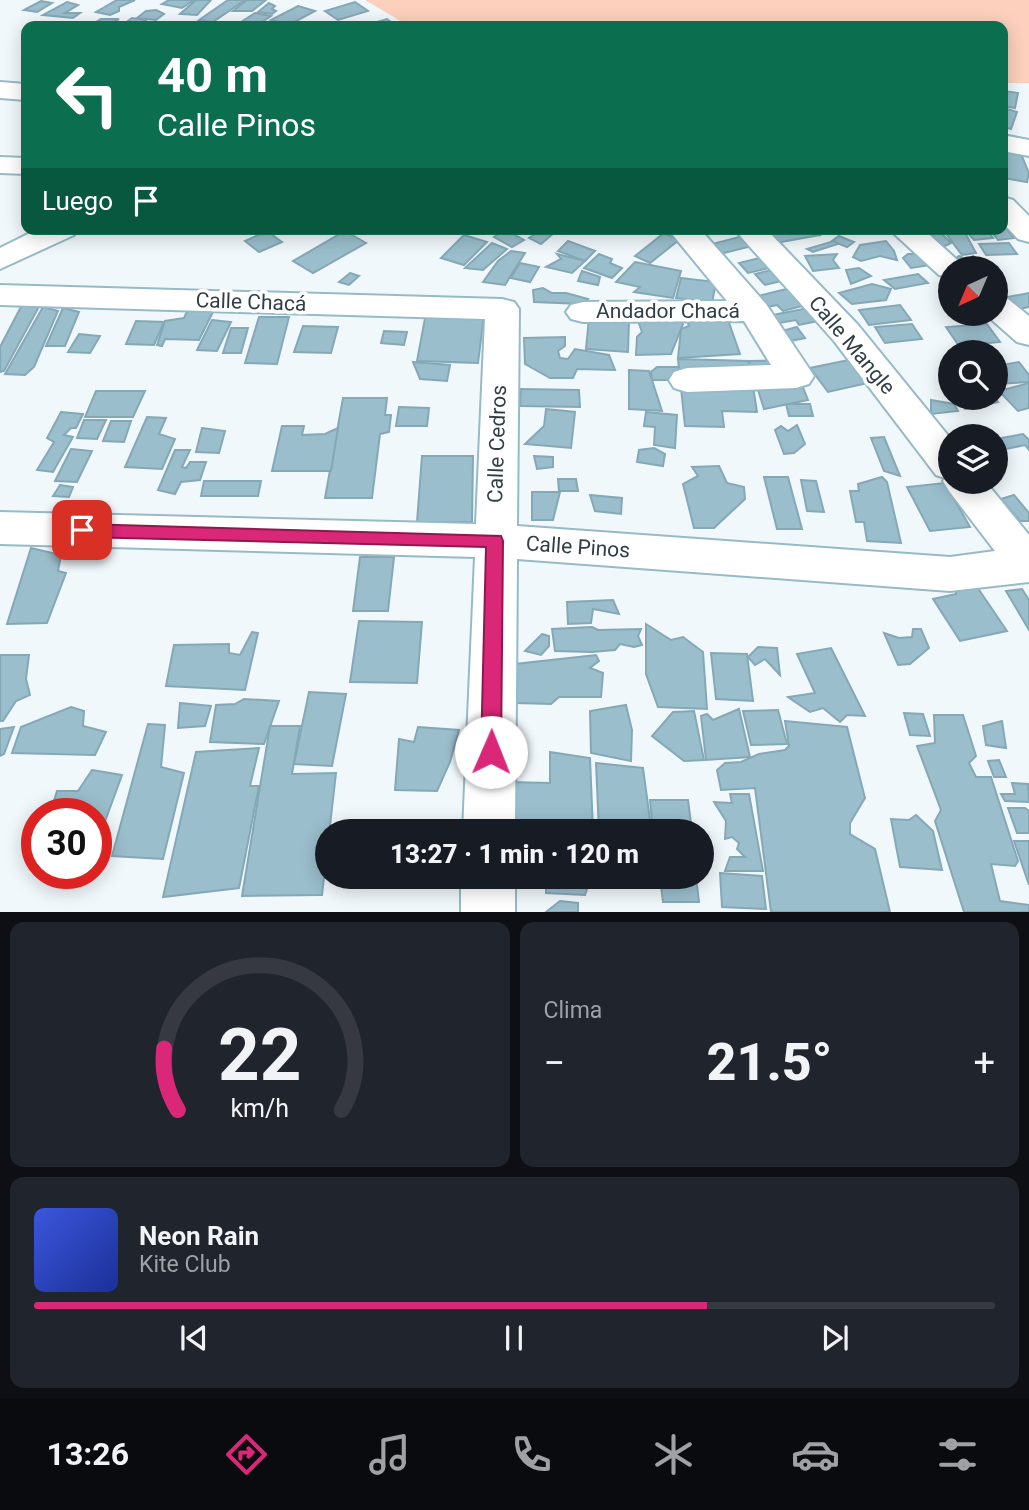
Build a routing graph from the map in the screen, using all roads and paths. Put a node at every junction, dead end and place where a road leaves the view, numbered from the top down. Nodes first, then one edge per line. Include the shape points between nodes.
1 (0, 75) edge
2 (21, 76) edge
3 (0, 90) edge
4 (21, 92) edge
5 (1008, 144) edge
6 (1029, 148) edge
7 (0, 165) edge
8 (21, 166) edge
9 (1008, 211) edge
10 (1029, 233) edge
11 (51, 235) edge
12 (688, 235) edge
13 (755, 235) edge
14 (911, 235) edge
15 (938, 258) edge
16 (0, 260) edge
17 (0, 295) edge
18 (502, 309) joint
19 (754, 311) junction
20 (583, 312) dead end
21 (1008, 316) edge
22 (1029, 334) edge
23 (687, 380) dead end
24 (938, 451) edge
25 (973, 494) edge
26 (0, 528) edge
27 (495, 541) junction
28 (1029, 564) edge
29 (489, 819) edge
30 (488, 889) edge
31 (488, 912) edge

1 - 2 street
3 - 4 street
5 - 6 street
7 - 8 street
9 - 10 street
11 - 16 street
12 - 19 street
13 - 24 street, Calle Mangle via 846,333
14 - 15 street
17 - 18 street, Calle Chacá
18 - 27 street, Calle Cedros
19 - 20 street, Andador Chacá
19 - 23 street via 796,376
21 - 22 street
25 - 28 street
26 - 27 street, Calle Pinos
27 - 28 street, Calle Pinos via 950,574
27 - 29 street, Calle Cedros
30 - 31 street

